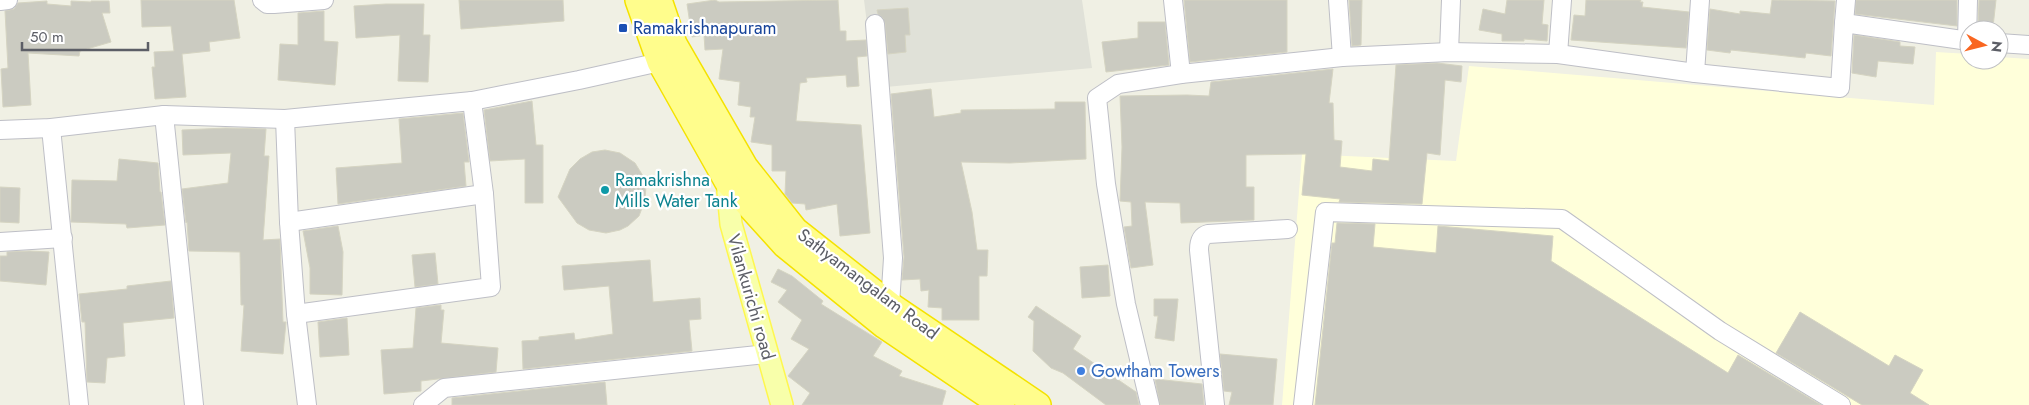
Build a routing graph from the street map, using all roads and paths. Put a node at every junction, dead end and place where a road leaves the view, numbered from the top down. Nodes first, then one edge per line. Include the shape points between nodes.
1 (8, 0) edge
2 (262, 0) edge
3 (324, 0) edge
4 (638, 0) edge
5 (659, 0) edge
6 (1173, 0) edge
7 (1338, 0) edge
8 (1451, 0) edge
9 (1562, 0) edge
10 (1700, 0) edge
11 (1846, 0) edge
12 (1968, 0) edge
13 (0, 1) edge
14 (1968, 20) edge
15 (1844, 23) junction
16 (875, 24) dead end
17 (1959, 40) edge
18 (2009, 44) edge
19 (2029, 46) edge
20 (1449, 52) junction
21 (1558, 54) junction
22 (1342, 57) junction
23 (660, 62) junction
24 (1695, 73) junction
25 (1180, 74) junction
26 (472, 101) junction
27 (164, 114) junction
28 (285, 119) junction
29 (51, 128) junction
30 (0, 130) edge
31 (736, 174) junction
32 (484, 194) junction
33 (289, 222) junction
34 (1288, 229) dead end
35 (63, 238) junction
36 (0, 242) edge
37 (890, 305) junction
38 (296, 314) junction
39 (767, 354) junction
40 (79, 405) edge
41 (194, 405) edge
42 (308, 405) edge
43 (423, 405) edge
44 (782, 405) edge
45 (1002, 405) edge
46 (1038, 405) edge
47 (1150, 405) edge
48 (1215, 405) edge
49 (1303, 405) edge
50 (1841, 405) edge

1 - 13 street
2 - 3 street via 267,4
4 - 23 highway
5 - 31 highway, Sathyamangalam Road via 674,44
6 - 25 street
7 - 22 street
8 - 20 street
9 - 21 street
10 - 24 street
11 - 15 street
12 - 14 street
15 - 17 street
15 - 24 street via 1840,88
16 - 37 street via 893,258
18 - 19 street
20 - 21 street
20 - 22 street
21 - 24 street
22 - 25 street
23 - 26 street
23 - 31 highway
25 - 47 street via 1118,84 1097,98 1106,184 1126,304
26 - 28 street
26 - 32 street
27 - 28 street
27 - 29 street
27 - 41 street
28 - 33 street
29 - 30 street
29 - 35 street
31 - 37 highway, Sathyamangalam Road via 795,230
31 - 39 main road, Vilankurichi road via 731,224
31 - 45 highway via 785,245 885,326
32 - 33 street
32 - 38 street via 491,287
33 - 38 street
34 - 48 street via 1208,234 1200,240
35 - 36 street
35 - 40 street
37 - 46 highway, Sathyamangalam Road
38 - 42 street
39 - 43 street via 444,388
39 - 44 main road, Vilankurichi road
49 - 50 street via 1325,212 1562,219 1720,331

